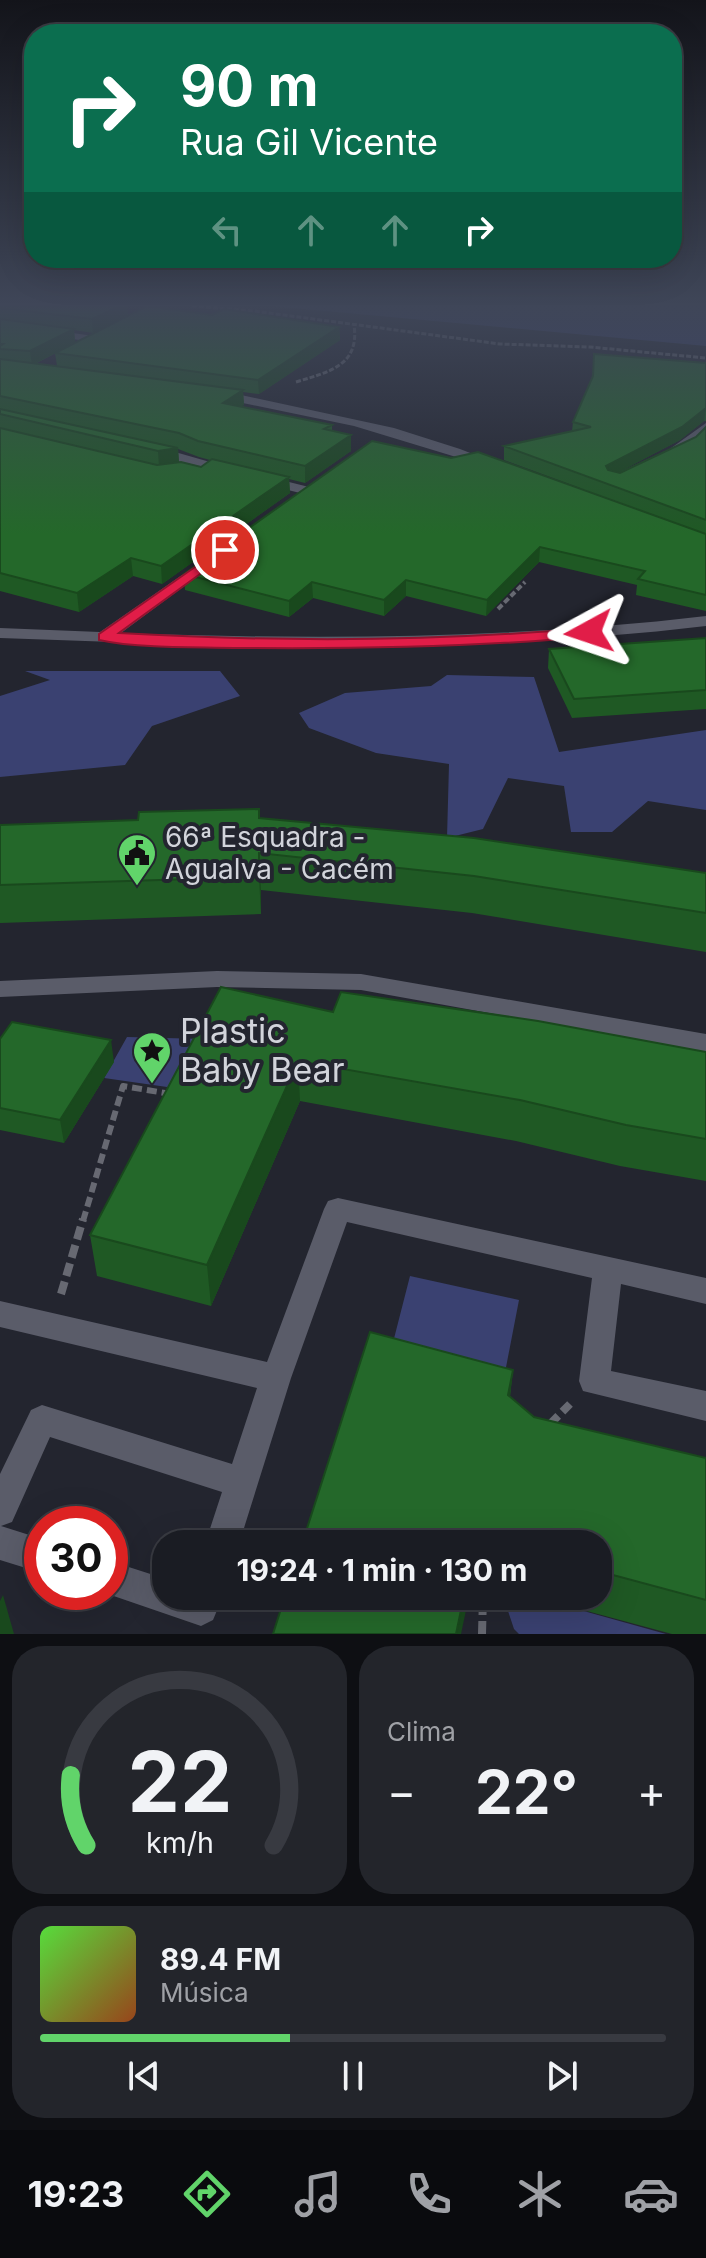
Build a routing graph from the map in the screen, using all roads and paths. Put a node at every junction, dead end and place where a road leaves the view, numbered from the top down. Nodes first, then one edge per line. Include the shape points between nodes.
1 (295, 382) edge
2 (206, 391) edge
3 (268, 403) junction
4 (706, 427) edge
5 (392, 431) junction
6 (136, 446) edge
7 (368, 448) edge
8 (664, 458) edge
9 (508, 471) edge
10 (170, 472) edge
11 (245, 481) junction
12 (308, 490) edge
13 (220, 554) edge
14 (525, 582) edge
15 (498, 609) edge
16 (706, 621) edge
17 (0, 633) edge
18 (104, 637) junction
19 (0, 989) edge
20 (706, 1043) edge
21 (184, 1096) edge
22 (608, 1269) junction
23 (706, 1291) edge
24 (0, 1314) edge
25 (52, 1326) junction
26 (276, 1378) junction
27 (594, 1381) junction
28 (706, 1406) edge
29 (537, 1436) edge
30 (243, 1483) junction
31 (0, 1510) edge
32 (227, 1530) edge
33 (0, 1543) edge
34 (24, 1550) edge
35 (128, 1584) edge
36 (152, 1592) edge
37 (483, 1610) edge
38 (482, 1634) edge

1 - 3 path
2 - 3 street
3 - 5 street
4 - 8 street via 687,446
5 - 7 street
5 - 9 street
6 - 11 street
10 - 11 street
11 - 12 street
13 - 18 street
14 - 15 path
16 - 18 street via 506,640 208,643
17 - 18 street
19 - 20 street via 217,979 361,982
21 - 25 path via 123,1086
22 - 23 street
22 - 26 street via 338,1209
22 - 27 street
24 - 25 street
25 - 26 street
26 - 30 street
27 - 28 street
27 - 29 path
30 - 31 street via 42,1420
30 - 32 street
33 - 34 street
35 - 36 street
37 - 38 path

